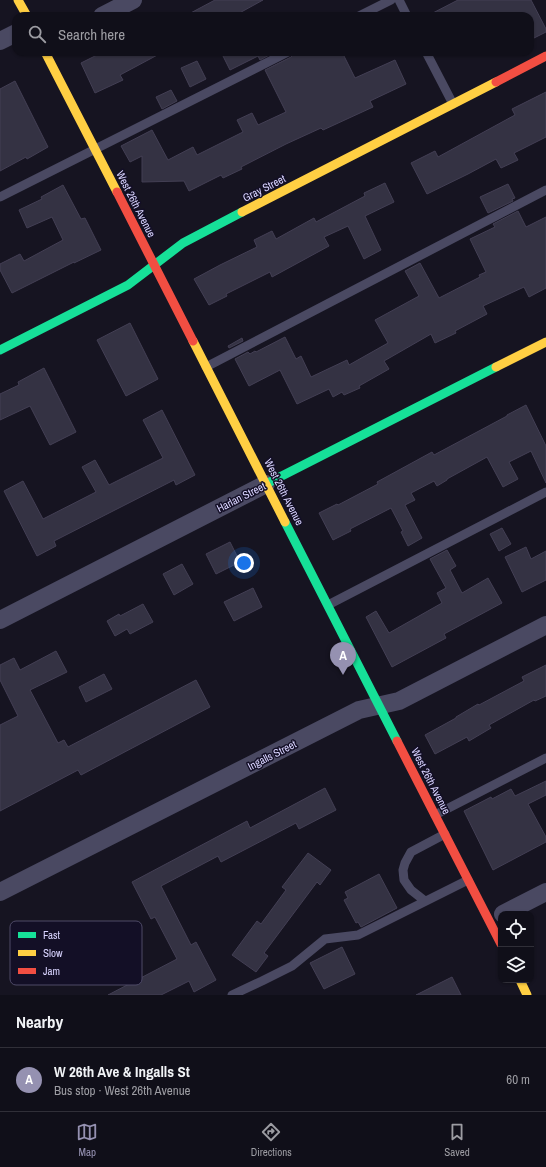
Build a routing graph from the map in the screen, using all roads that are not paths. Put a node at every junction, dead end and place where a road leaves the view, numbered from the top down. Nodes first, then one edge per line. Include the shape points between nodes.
1 (18, 0) edge
2 (133, 0) edge
3 (391, 0) edge
4 (399, 0) edge
5 (25, 12) edge
6 (110, 12) edge
7 (367, 12) edge
8 (405, 12) edge
9 (12, 35) edge
10 (0, 41) edge
11 (47, 56) edge
12 (280, 56) edge
13 (428, 56) edge
14 (546, 56) edge
15 (453, 104) junction
16 (95, 149) junction
17 (546, 190) edge
18 (0, 197) edge
19 (154, 265) junction
20 (546, 342) edge
21 (0, 350) edge
22 (206, 367) junction
23 (266, 484) junction
24 (546, 492) edge
25 (328, 605) junction
26 (0, 620) edge
27 (546, 625) edge
28 (379, 706) junction
29 (546, 758) edge
30 (435, 815) junction
31 (445, 834) junction
32 (468, 880) junction
33 (0, 892) edge
34 (546, 892) edge
35 (425, 901) junction
36 (510, 911) edge
37 (498, 917) edge
38 (521, 983) edge
39 (232, 995) edge
40 (527, 995) edge

1 - 5 street
2 - 6 street
3 - 7 lane
4 - 8 lane
9 - 10 street
11 - 16 street, West 26th Avenue
12 - 16 lane
13 - 15 lane
14 - 15 street, Gray Street
15 - 19 street, Gray Street via 183,243
16 - 18 lane
16 - 19 street, West 26th Avenue
17 - 22 lane
19 - 21 street, Gray Street via 128,285
19 - 22 street, West 26th Avenue
20 - 23 street, Harlan Street
22 - 23 street, West 26th Avenue
23 - 25 street, West 26th Avenue
23 - 26 street, Harlan Street
24 - 25 lane
25 - 28 street, West 26th Avenue
27 - 28 street, Ingalls Street via 399,701
28 - 30 street, West 26th Avenue
28 - 33 street, Ingalls Street via 359,710
29 - 30 lane
30 - 31 street, West 26th Avenue
31 - 32 street, West 26th Avenue
31 - 35 lane via 411,852 405,863 404,880 411,890
32 - 35 lane
32 - 37 street, West 26th Avenue
34 - 36 street
35 - 39 lane via 358,935 325,938 292,966
38 - 40 street

